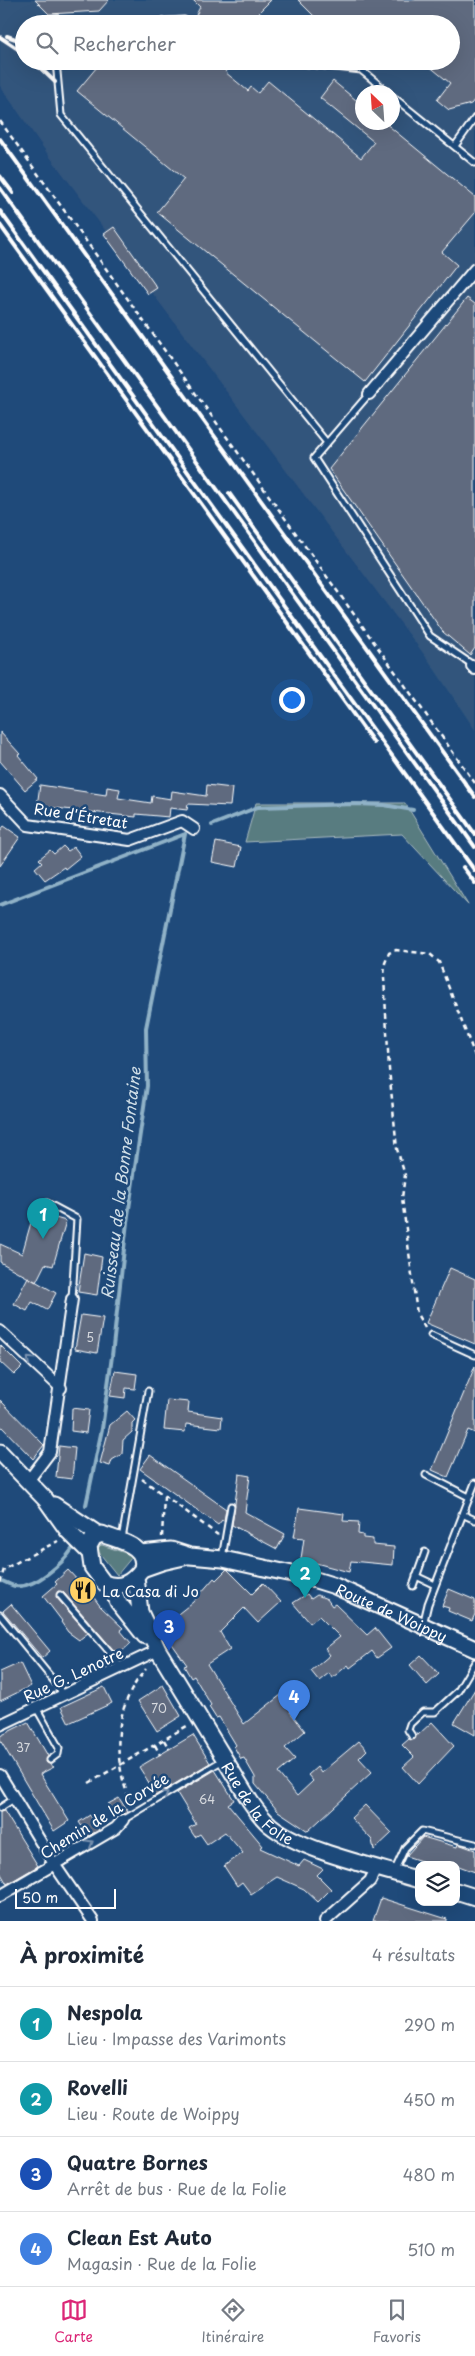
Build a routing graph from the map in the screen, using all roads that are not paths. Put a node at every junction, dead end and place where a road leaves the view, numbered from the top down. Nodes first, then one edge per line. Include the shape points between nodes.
1 (57, 70) edge
2 (361, 70) edge
3 (379, 85) edge
4 (400, 102) edge
5 (475, 118) edge
6 (455, 146) junction
7 (475, 162) edge
8 (475, 269) edge
9 (369, 394) joint
10 (327, 443) junction
11 (474, 666) edge
12 (2, 801) edge
13 (194, 829) dead end
14 (47, 1203) dead end
15 (72, 1299) joint
16 (0, 1331) edge
17 (431, 1335) road end
18 (475, 1354) edge
19 (61, 1388) junction
20 (148, 1392) dead end
21 (0, 1452) edge
22 (426, 1475) dead end
23 (28, 1481) junction
24 (475, 1483) edge
25 (469, 1497) junction
26 (46, 1500) junction
27 (232, 1506) dead end
28 (462, 1514) junction
29 (475, 1520) edge
30 (99, 1535) junction
31 (121, 1542) junction
32 (88, 1551) junction
33 (140, 1552) junction
34 (425, 1552) dead end
35 (190, 1556) junction
36 (222, 1559) junction
37 (139, 1573) junction
38 (416, 1576) junction
39 (435, 1585) junction
40 (111, 1586) junction
41 (413, 1586) dead end
42 (60, 1595) dead end
43 (0, 1615) edge
44 (422, 1625) junction
45 (475, 1649) edge
46 (158, 1650) junction
47 (475, 1662) edge
48 (121, 1669) junction
49 (63, 1696) junction
50 (37, 1708) junction
51 (0, 1725) edge
52 (412, 1736) dead end
53 (224, 1759) junction
54 (50, 1760) dead end
55 (0, 1775) edge
56 (14, 1799) junction
57 (0, 1808) edge
58 (123, 1820) joint
59 (475, 1844) edge
60 (54, 1864) junction
61 (377, 1867) junction
62 (394, 1872) junction
63 (415, 1879) edge
64 (460, 1893) edge
65 (0, 1896) edge
66 (475, 1897) edge
67 (93, 1921) edge
68 (325, 1921) edge

1 - 10 lane via 61,115
2 - 3 lane
4 - 6 lane
5 - 6 lane
6 - 7 lane
8 - 9 street
9 - 10 lane
10 - 11 lane via 314,458 430,636
12 - 13 street, Rue d'Étretat via 28,825 38,827 130,840 182,821
14 - 15 lane via 77,1219
15 - 19 street
19 -> 16 street
17 - 18 lane
19 - 23 street via 50,1452
20 - 31 lane
21 - 23 street
22 - 25 lane
23 - 26 street
24 - 25 lane
25 - 28 lane
26 - 30 street
26 - 32 street via 68,1531
27 - 36 lane
28 - 29 lane
28 - 39 lane
30 - 31 street
30 - 32 street
31 - 33 street via 136,1547
32 - 40 street via 96,1572 104,1583
33 - 35 street, Route de Woippy via 172,1550
33 - 37 street
34 - 38 lane
35 - 36 street, Route de Woippy
35 - 37 street, Route de Woippy via 162,1562
36 - 44 street, Route de Woippy via 306,1576
37 - 40 street via 128,1583
37 - 46 street, Rue de la Folie via 140,1612
38 - 39 lane
38 - 41 lane
39 - 44 lane
40 - 46 street, Rue de la Folie via 118,1602
42 - 48 lane
43 - 49 lane
44 - 45 street, Route de Woippy
46 - 48 street, Rue G. Lenotre
46 - 53 street, Rue de la Folie
47 - 52 lane via 458,1691 435,1712 423,1712 410,1724 408,1730
48 - 49 street, Rue G. Lenotre
49 - 50 street, Rue G. Lenotre
50 - 51 street, Rue G. Lenotre
50 - 54 lane via 59,1748 58,1754
58 -> 53 lane, Chemin de la Corvée
53 - 61 street, Rue de la Folie via 250,1801 271,1826 317,1849
55 - 56 street
56 - 57 lane
56 - 60 street
60 -> 58 street, Chemin de la Corvée via 116,1828
59 - 62 lane via 422,1831 405,1848
60 - 65 street, Chemin de la Corvée
60 - 67 street
61 - 62 street, Rue de la Folie
61 - 68 street via 370,1880
62 - 63 street, Rue de la Folie
64 - 66 street

